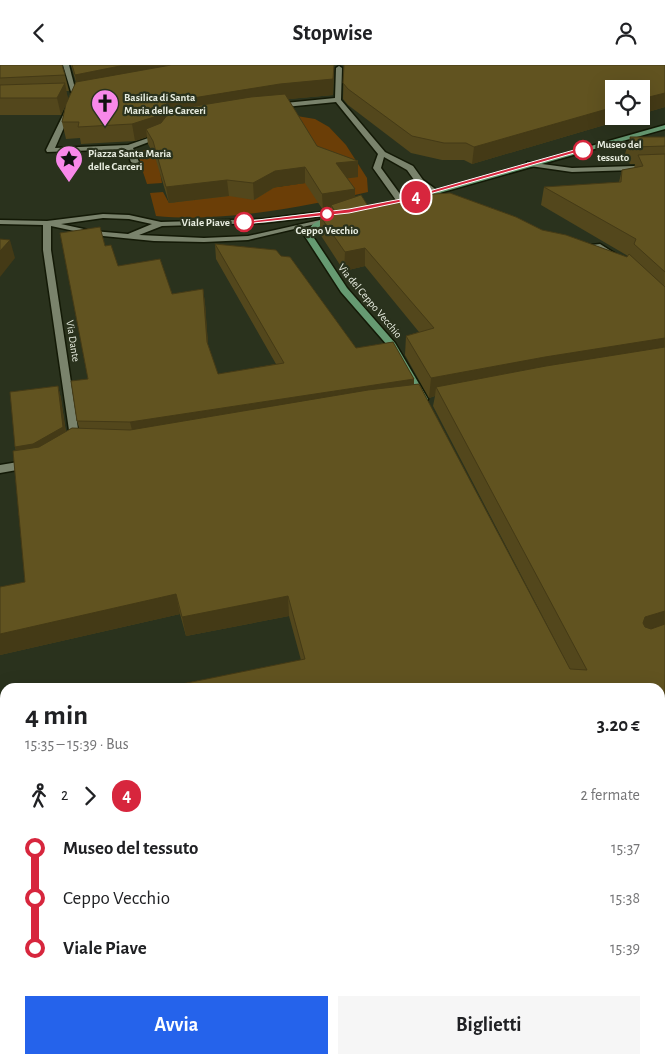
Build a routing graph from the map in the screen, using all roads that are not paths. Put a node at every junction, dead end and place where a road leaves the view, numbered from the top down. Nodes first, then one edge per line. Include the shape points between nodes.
1 (66, 65) edge
2 (340, 68) dead end
3 (83, 93) edge
4 (67, 95) edge
5 (75, 95) junction
6 (338, 100) junction
7 (271, 106) edge
8 (665, 127) edge
9 (164, 129) edge
10 (129, 147) junction
11 (382, 153) junction
12 (135, 162) dead end
13 (530, 164) junction
14 (665, 167) edge
15 (435, 193) junction
16 (401, 201) junction
17 (393, 202) edge
18 (453, 207) edge
19 (0, 222) edge
20 (320, 222) junction
21 (47, 223) junction
22 (161, 224) junction
23 (128, 236) junction
24 (575, 249) edge
25 (625, 266) edge
26 (425, 402) edge
27 (76, 443) edge
28 (41, 462) edge
29 (0, 469) edge

1 - 5 street
2 - 6 street
3 - 5 street
4 - 5 street
5 - 10 street via 50,150
6 - 7 street
6 - 11 street
8 - 13 street
9 - 10 street via 160,136
10 - 12 street
11 - 15 street via 410,168 420,182
11 - 16 street via 378,168
13 - 14 street via 572,170
13 - 15 street
15 - 16 street
15 - 18 street
16 - 17 street
19 - 21 street
20 - 22 street via 353,210 263,221
20 - 23 street via 248,238 154,239
20 - 26 street, Via del Ceppo Vecchio via 308,235 321,259 344,291 392,345
21 - 22 street via 103,216 129,217
21 - 23 street via 93,233
21 - 27 street, Via Dante via 46,243
22 - 23 street
24 - 25 street via 600,247
28 - 29 street

